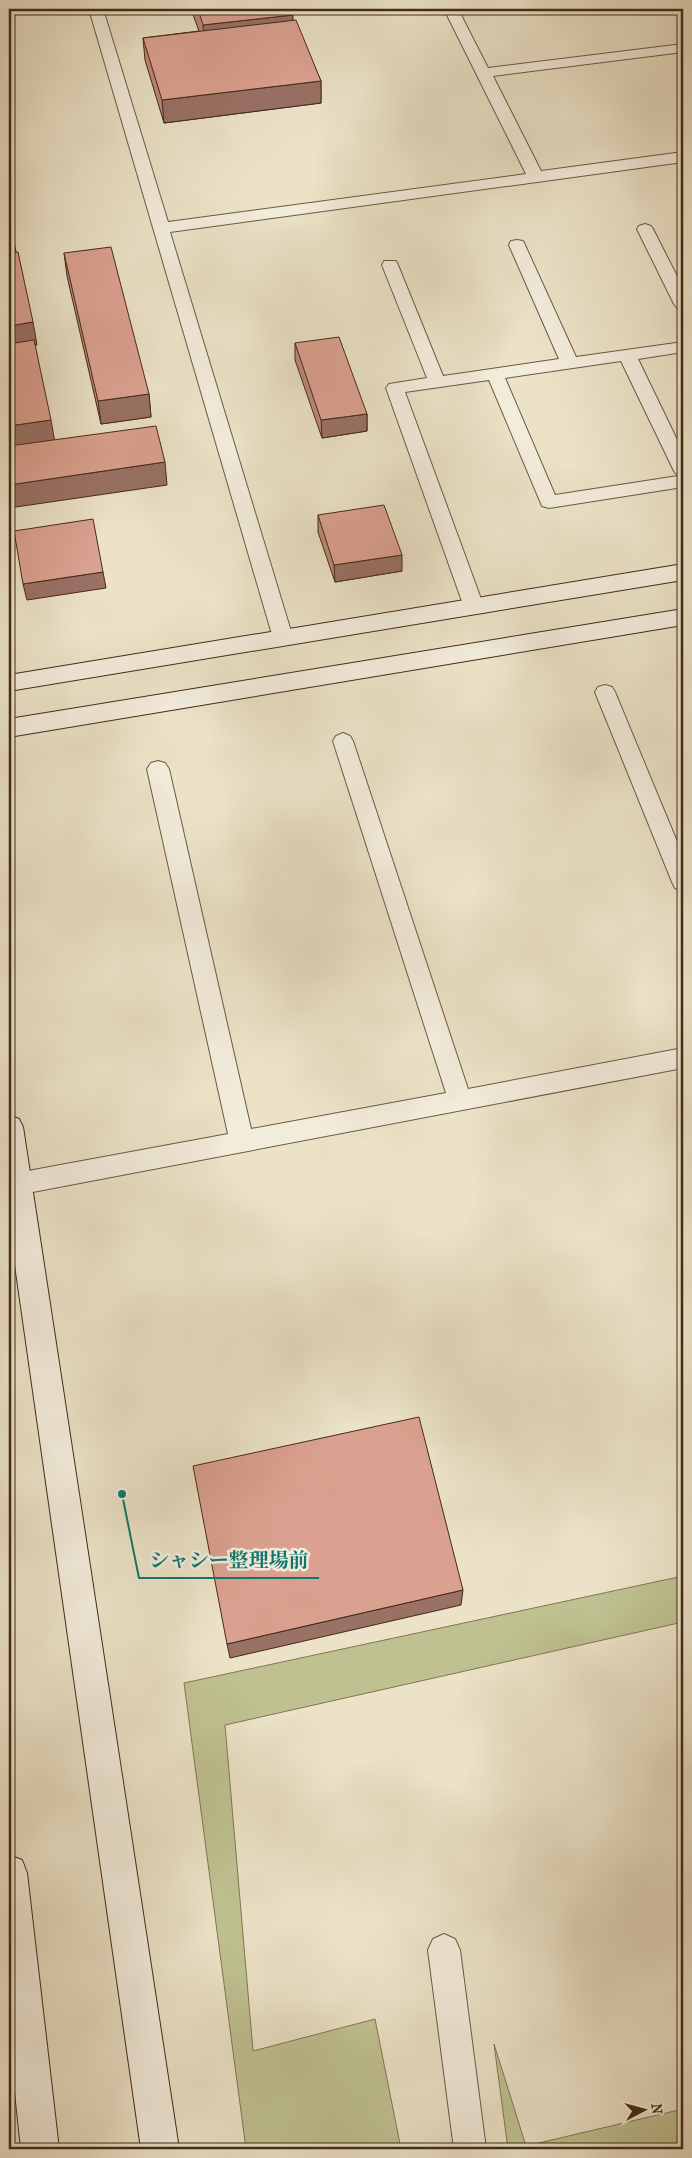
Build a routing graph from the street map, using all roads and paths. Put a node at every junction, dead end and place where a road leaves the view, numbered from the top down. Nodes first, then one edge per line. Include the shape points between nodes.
1 (96, 9) edge
2 (450, 9) edge
3 (683, 48) edge
4 (484, 73) junction
5 (683, 157) edge
6 (536, 177) junction
7 (161, 228) junction
8 (645, 229) dead end
9 (517, 245) dead end
10 (390, 265) dead end
11 (683, 304) edge
12 (683, 347) edge
13 (627, 355) junction
14 (570, 363) junction
15 (495, 374) junction
16 (437, 382) junction
17 (683, 471) edge
18 (683, 481) edge
19 (683, 572) edge
20 (474, 607) junction
21 (683, 617) edge
22 (283, 638) junction
23 (9, 684) edge
24 (605, 692) dead end
25 (9, 728) edge
26 (343, 741) dead end
27 (158, 769) dead end
28 (683, 882) edge
29 (683, 1058) edge
30 (460, 1100) junction
31 (9, 1127) edge
32 (242, 1141) junction
33 (17, 1184) junction
34 (18, 1259) edge
35 (9, 1873) edge
36 (444, 1950) dead end
37 (40, 2149) edge
38 (160, 2149) edge
39 (470, 2149) edge

1 - 7 lane
2 - 4 lane
3 - 4 lane
4 - 6 lane
5 - 6 lane
6 - 7 lane
7 - 22 lane
8 - 11 lane
9 - 14 lane
10 - 16 lane
12 - 13 lane
13 - 14 lane
13 - 17 lane
14 - 15 lane
15 - 16 lane
15 - 18 lane via 549,502
16 - 20 lane via 395,388
19 - 20 street
20 - 22 street
21 - 25 street
22 - 23 street
24 - 28 lane
26 - 30 lane
27 - 32 lane
29 - 30 lane
30 - 32 lane
31 - 33 street
32 - 33 lane
33 - 34 street
34 - 38 street
35 - 37 street
36 - 39 lane

